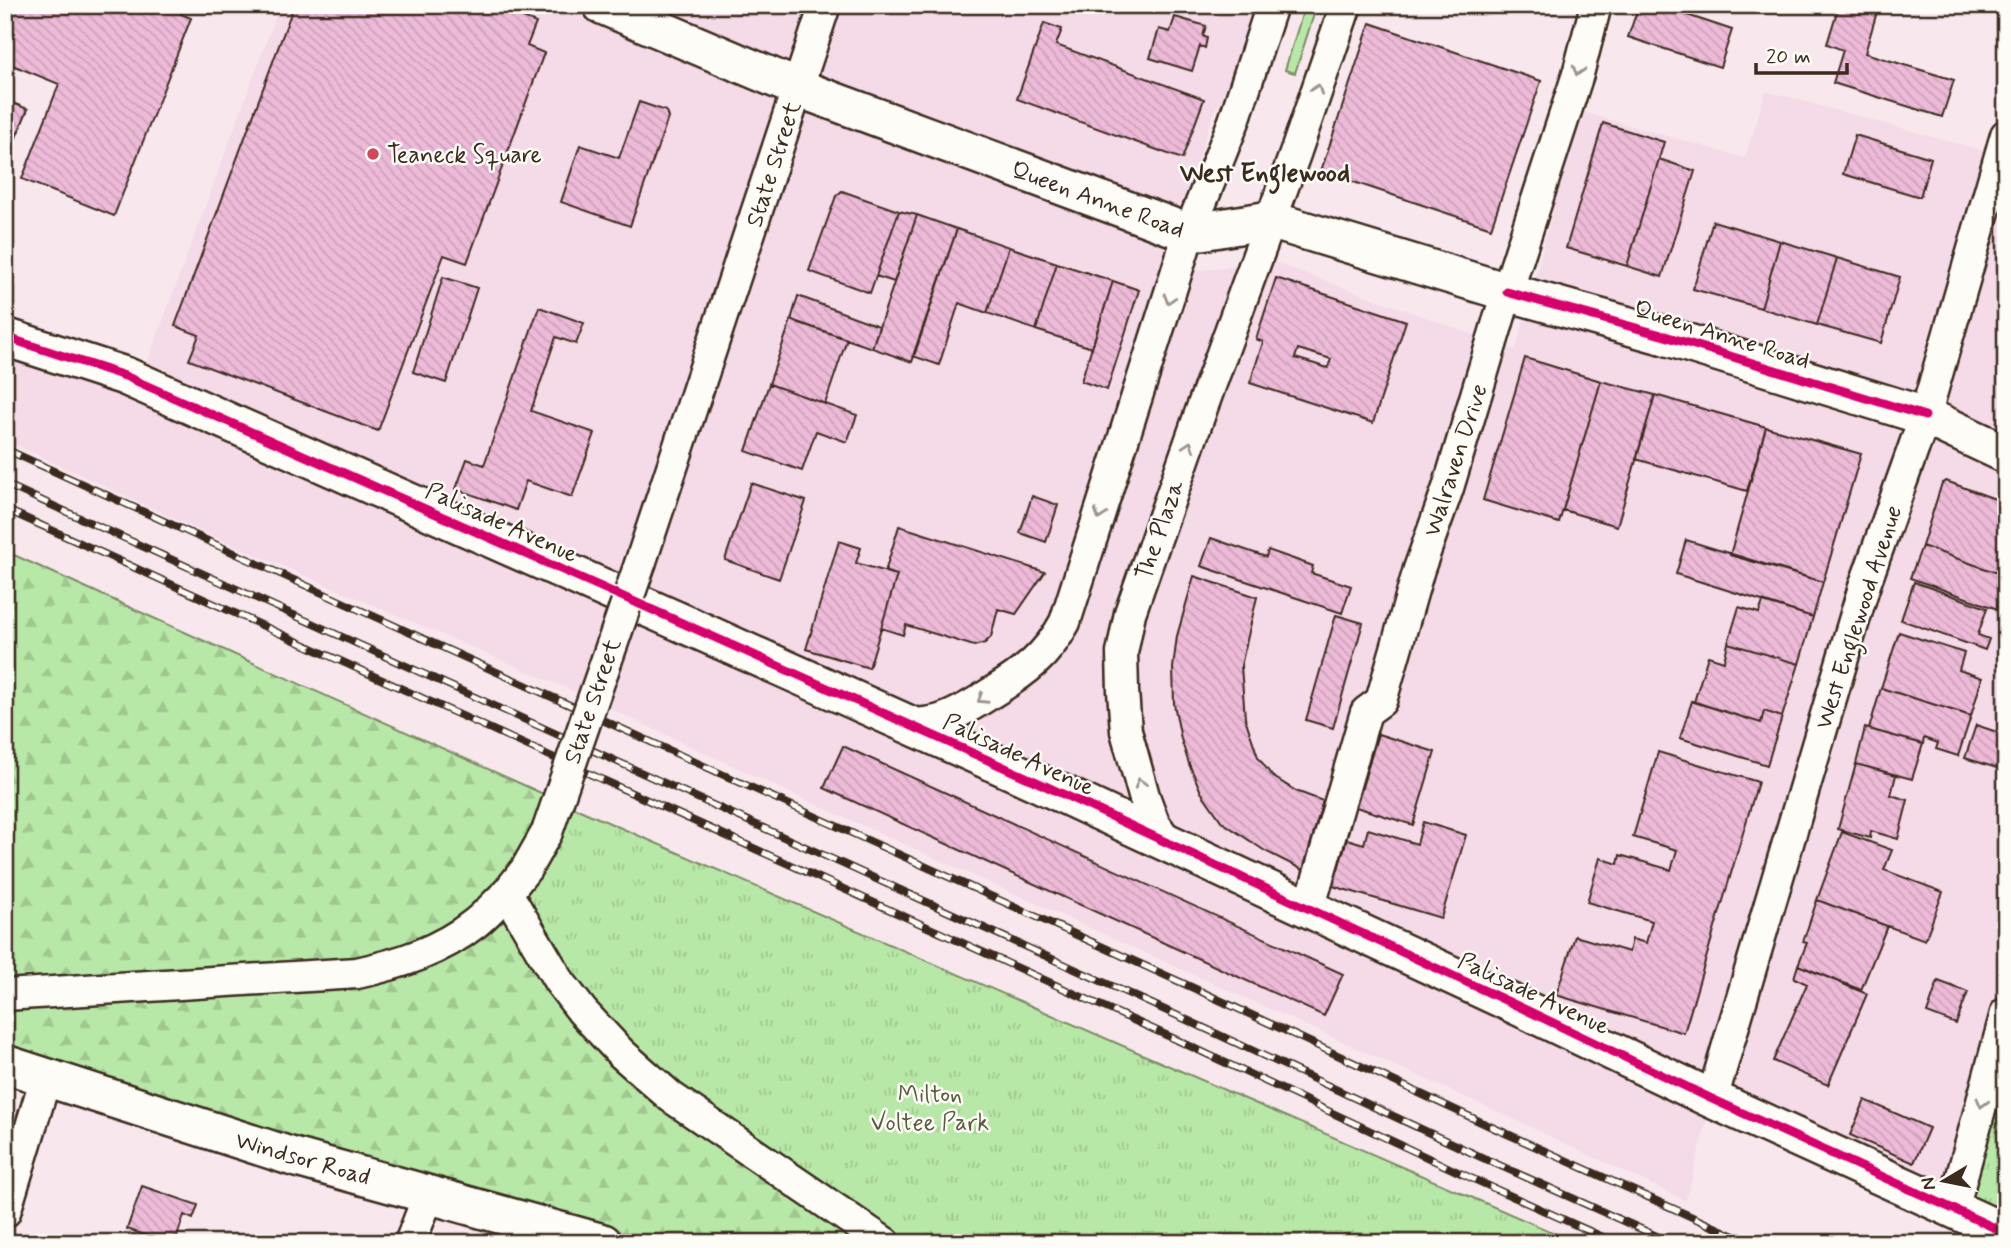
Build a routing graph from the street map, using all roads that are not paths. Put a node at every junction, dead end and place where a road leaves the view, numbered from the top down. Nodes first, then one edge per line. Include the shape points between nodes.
1 (602, 5) edge
2 (825, 5) edge
3 (1272, 5) edge
4 (1346, 5) edge
5 (1596, 5) edge
6 (798, 88) junction
7 (2005, 138) edge
8 (1270, 220) junction
9 (1189, 233) junction
10 (1507, 292) junction
11 (5, 337) edge
12 (1925, 416) junction
13 (2006, 454) edge
14 (911, 725) junction
15 (1169, 844) junction
16 (507, 893) junction
17 (1309, 909) junction
18 (5, 995) edge
19 (2006, 1013) edge
20 (5, 1064) edge
21 (46, 1077) junction
22 (1712, 1099) junction
23 (429, 1194) junction
24 (1953, 1209) junction
25 (5, 1212) edge
26 (2006, 1233) edge
27 (410, 1243) edge
28 (603, 1243) edge
29 (885, 1243) edge

1 - 6 street, Queen Anne Road
2 - 6 street, State Street
3 - 9 street via 1234,121
8 -> 4 street, The Plaza
5 -> 10 street, Walraven Drive
6 - 9 street, Queen Anne Road
6 - 16 street, State Street, bridge via 547,832
7 - 12 street, West Englewood Avenue
8 - 9 street, Queen Anne Road
8 - 10 street, Queen Anne Road
15 -> 8 street, The Plaza via 1154,823 1133,762 1125,718 1122,653 1130,613
9 -> 14 street via 1056,640 1021,674 969,708 942,720
10 - 12 street, Queen Anne Road
10 - 17 street, Walraven Drive via 1381,701 1366,712
11 - 14 street, Palisade Avenue via 125,376
12 - 13 street, Queen Anne Road
12 - 22 street, West Englewood Avenue via 1864,587
14 - 15 street, Palisade Avenue
15 - 17 street, Palisade Avenue
16 - 18 street, State Street via 474,925 438,948 399,964 358,973
16 - 29 street via 559,981 621,1053 671,1097
17 - 22 street, Palisade Avenue
19 -> 24 street
20 - 21 street, Windsor Road
21 - 23 street, Windsor Road via 290,1156
21 - 25 street
22 - 24 street, Palisade Avenue
23 - 27 street
23 - 28 street, Windsor Road
24 - 26 street, Palisade Avenue

